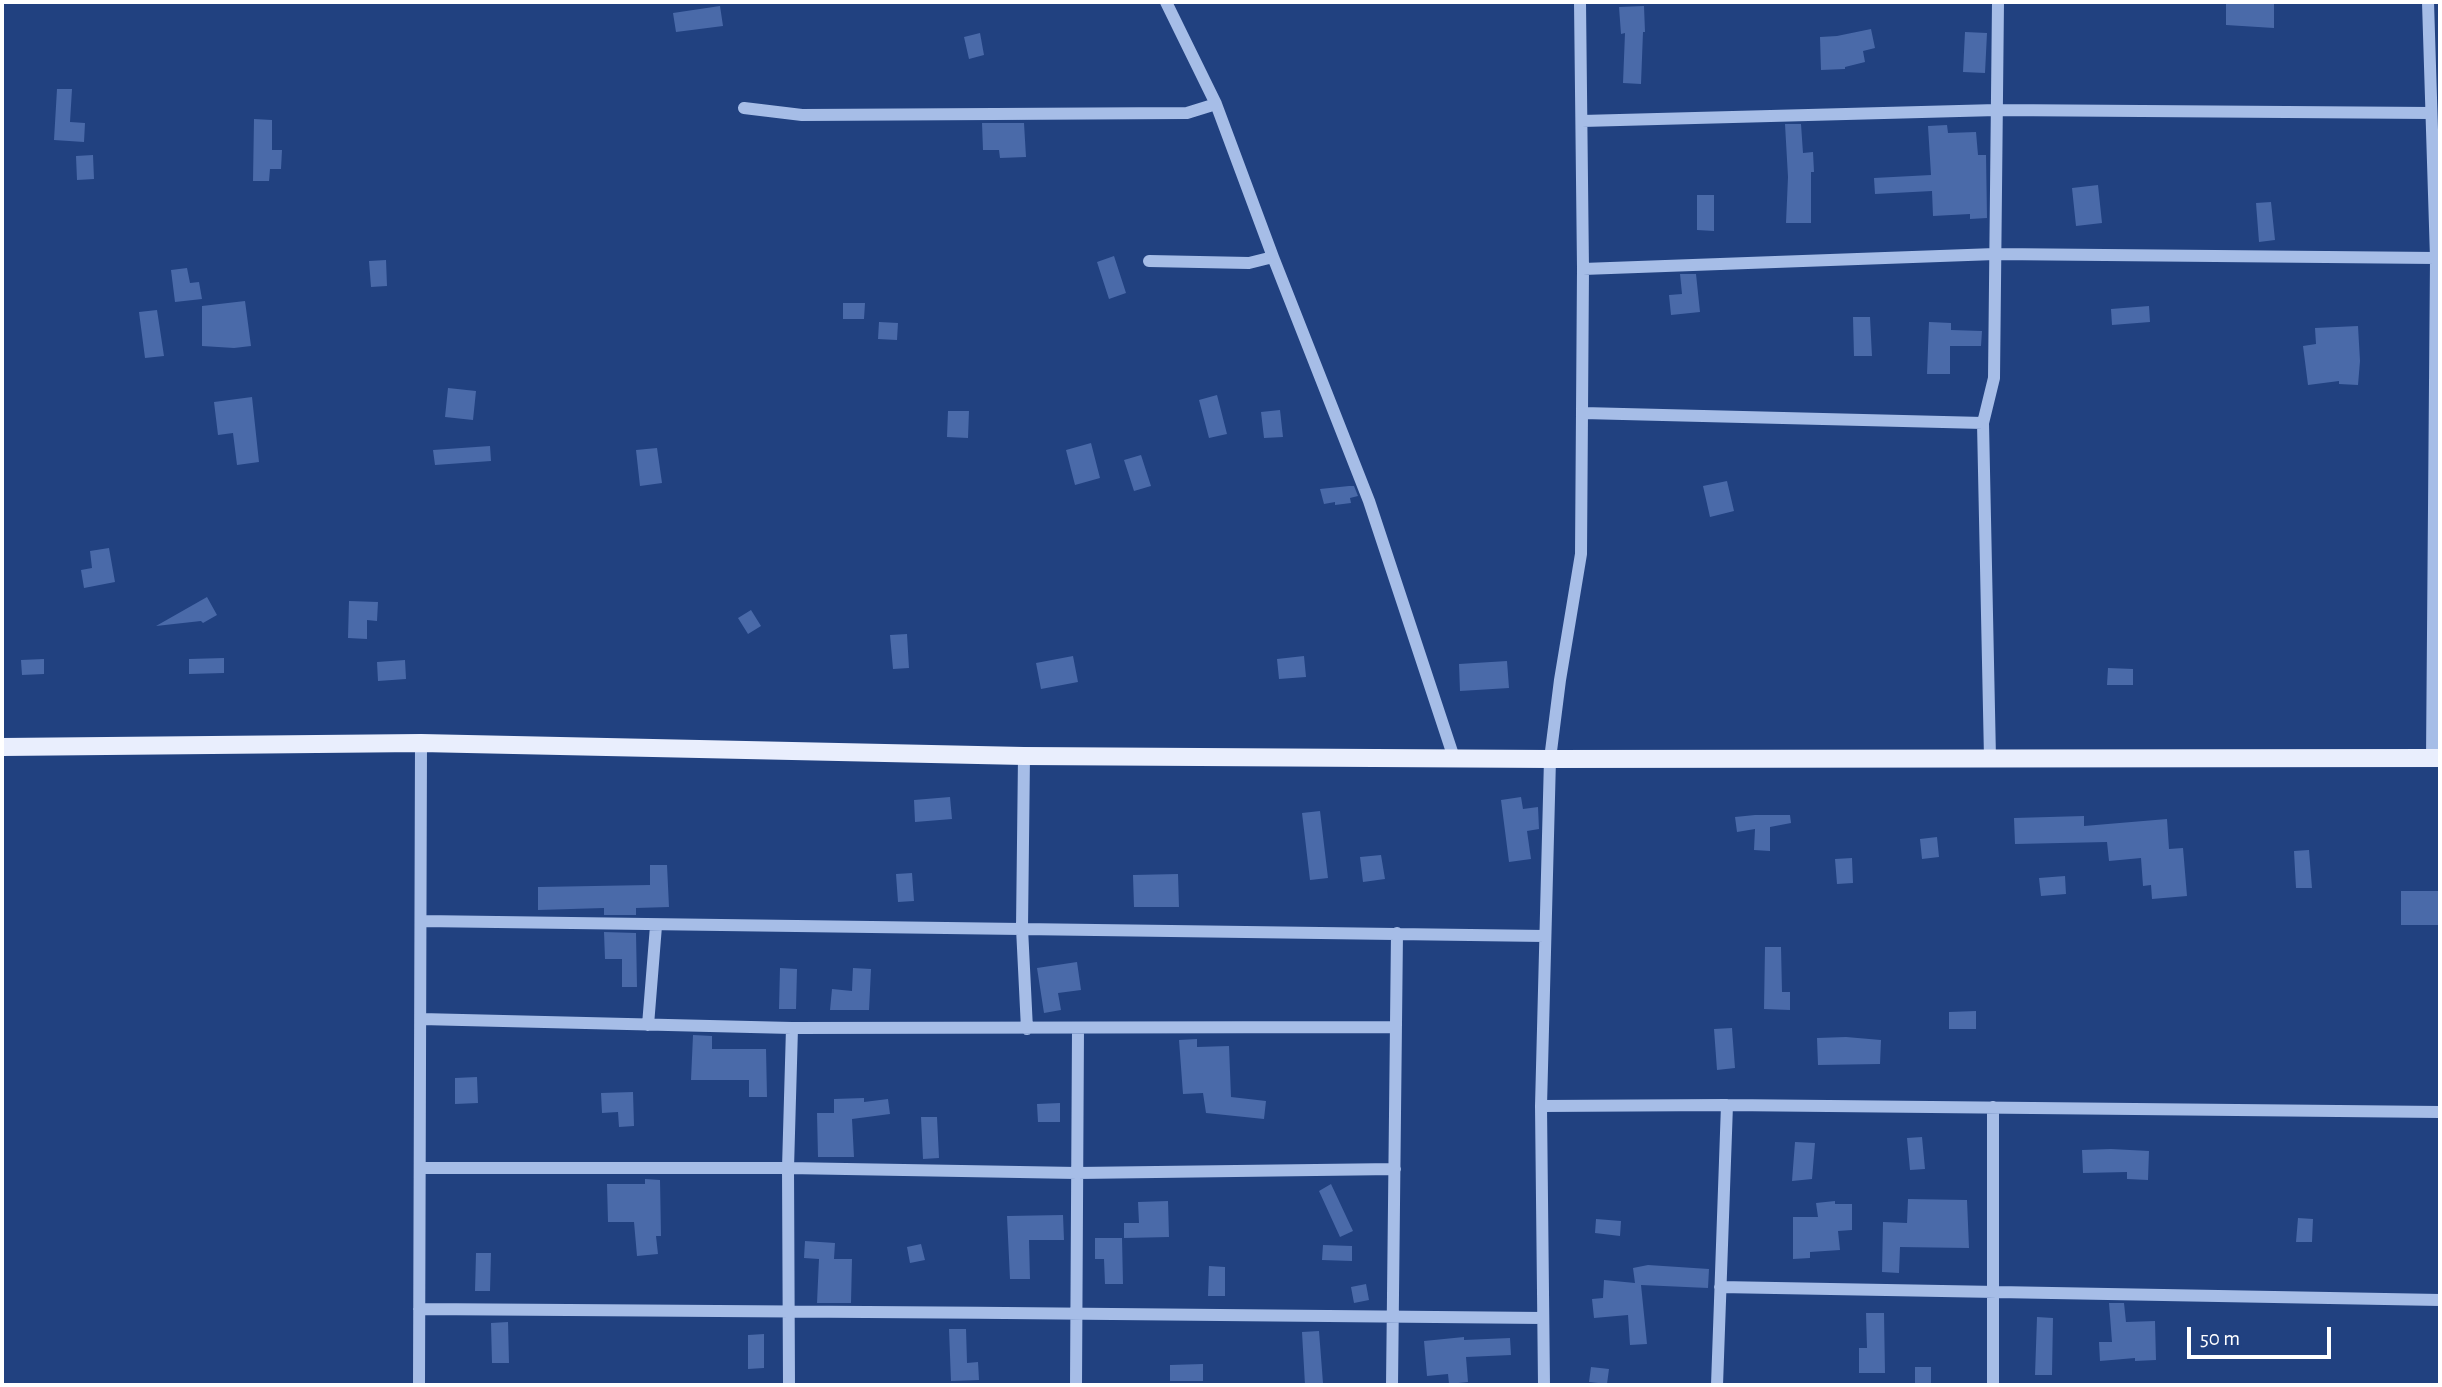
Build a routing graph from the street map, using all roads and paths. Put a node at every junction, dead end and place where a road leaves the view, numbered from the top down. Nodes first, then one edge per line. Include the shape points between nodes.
1 (1166, 2) edge
2 (1580, 2) edge
3 (1998, 2) edge
4 (2428, 2) edge
5 (2435, 33) edge
6 (1216, 104) junction
7 (744, 108) dead end
8 (1997, 110) junction
9 (2431, 113) junction
10 (1582, 121) junction
11 (1996, 254) junction
12 (1273, 257) junction
13 (2436, 258) junction
14 (1149, 261) dead end
15 (1583, 269) junction
16 (1583, 413) junction
17 (1983, 423) junction
18 (421, 743) junction
19 (2, 747) edge
20 (1024, 756) junction
21 (1454, 758) junction
22 (1990, 758) junction
23 (2436, 758) edge
24 (1550, 759) junction
25 (422, 922) junction
26 (656, 926) junction
27 (1022, 928) junction
28 (1396, 933) junction
29 (1545, 936) junction
30 (421, 1019) junction
31 (648, 1025) junction
32 (1395, 1027) junction
33 (792, 1028) junction
34 (1027, 1029) junction
35 (1078, 1029) junction
36 (1727, 1105) junction
37 (1541, 1106) junction
38 (1993, 1107) junction
39 (2440, 1112) edge
40 (420, 1168) junction
41 (788, 1168) junction
42 (1395, 1169) junction
43 (1077, 1173) junction
44 (1720, 1287) junction
45 (1992, 1292) junction
46 (2440, 1300) edge
47 (419, 1309) junction
48 (1077, 1312) junction
49 (788, 1313) junction
50 (1394, 1315) junction
51 (1543, 1318) junction
52 (419, 1385) edge
53 (789, 1385) edge
54 (1076, 1385) edge
55 (1392, 1385) edge
56 (1544, 1385) edge
57 (1717, 1385) edge
58 (1993, 1385) edge

1 - 6 street
2 - 10 street
3 - 8 street
4 - 5 street
5 - 9 street
6 - 7 street via 1187,113 802,115
6 - 12 street
8 - 9 street
8 - 10 street
8 - 11 street
9 - 13 street
10 - 15 street
11 - 13 street
11 - 15 street
11 - 17 street via 1994,378
12 - 14 street via 1249,262
12 - 21 street via 1369,501
13 - 23 street
15 - 16 street
16 - 17 street
16 - 24 street via 1581,554
17 - 22 street
18 - 19 main road
18 - 20 main road
18 - 25 street
20 - 21 main road
20 - 27 street
21 - 24 main road
22 - 23 main road
22 - 24 main road
24 - 29 street
25 - 26 street
25 - 30 street
26 - 27 street
26 - 31 street
27 - 28 street
27 - 34 street
28 - 29 street
28 - 32 street
29 - 37 street
30 - 31 street
30 - 40 street
31 - 33 street
32 - 35 street
32 - 42 street
33 - 34 street
33 - 41 street
34 - 35 street
35 - 43 street
36 - 37 street
36 - 38 street
36 - 44 street
37 - 51 street
38 - 39 street
38 - 45 street
40 - 41 street
40 - 47 street
41 - 43 street
41 - 49 street
42 - 43 street
42 - 50 street
43 - 48 street
44 - 45 street
44 - 57 street
45 - 46 street
45 - 58 street
47 - 49 street
47 - 52 street
48 - 49 street
48 - 50 street
48 - 54 street
49 - 53 street
50 - 51 street
50 - 55 street
51 - 56 street

